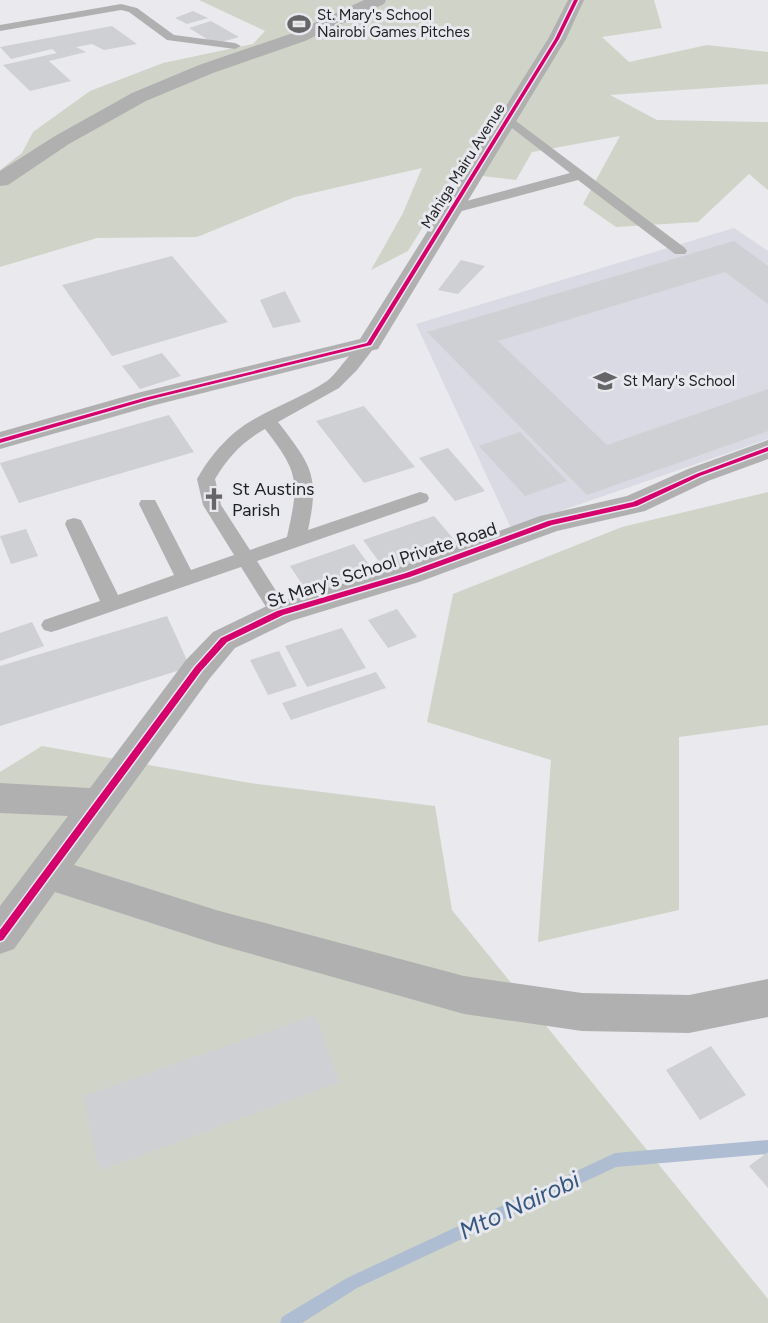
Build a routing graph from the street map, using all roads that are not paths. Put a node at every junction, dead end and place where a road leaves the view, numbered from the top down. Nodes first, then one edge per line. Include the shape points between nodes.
1 (378, 0) edge
2 (576, 0) edge
3 (0, 28) edge
4 (235, 46) dead end
5 (508, 119) junction
6 (580, 175) junction
7 (0, 180) edge
8 (453, 209) junction
9 (680, 252) dead end
10 (369, 344) junction
11 (268, 421) junction
12 (0, 441) edge
13 (768, 449) edge
14 (420, 498) dead end
15 (148, 504) dead end
16 (74, 524) dead end
17 (296, 542) junction
18 (247, 558) junction
19 (186, 580) junction
20 (112, 604) junction
21 (280, 613) junction
22 (51, 625) dead end
23 (0, 798) edge
24 (99, 803) junction
25 (47, 873) junction
26 (0, 938) edge
27 (768, 998) edge

1 - 7 street via 299,37 139,97
2 - 5 street, Mahiga Mairu Avenue
3 - 4 lane via 120,7 133,10 171,38
5 - 6 lane
5 - 8 street, Mahiga Mairu Avenue
6 - 8 lane
6 - 9 lane
8 - 10 street, Mahiga Mairu Avenue
10 - 11 lane via 333,384
10 - 12 street via 146,399
11 - 17 lane via 304,477 306,487
11 - 18 lane via 242,435 217,460 206,479 212,505
13 - 21 street, St Mary's School Private Road via 635,504 550,523 408,575
14 - 17 lane
15 - 19 lane
16 - 20 lane
17 - 18 lane
18 - 19 lane
18 - 21 lane
19 - 20 lane
20 - 22 lane
21 - 24 street, St Mary's School Private Road via 224,640
23 - 24 street
24 - 25 street, St Mary's School Private Road
25 - 26 street, St Mary's School Private Road
25 - 27 street via 216,927 464,995 582,1012 689,1014

